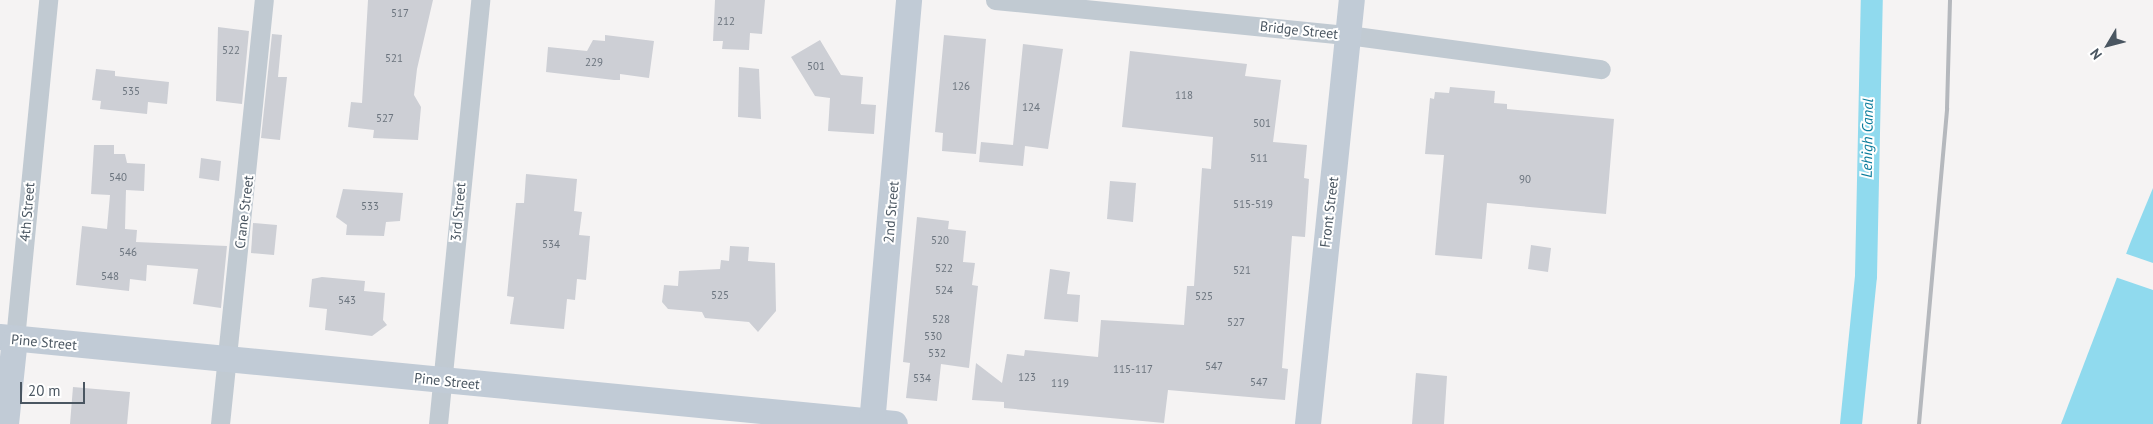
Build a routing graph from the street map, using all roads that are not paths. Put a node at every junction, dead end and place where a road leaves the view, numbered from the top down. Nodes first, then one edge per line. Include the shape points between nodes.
1 (48, 0) edge
2 (264, 0) edge
3 (480, 0) edge
4 (909, 0) edge
5 (995, 0) edge
6 (1352, 0) edge
7 (1348, 35) junction
8 (1601, 69) dead end
9 (7, 338) edge
10 (227, 358) junction
11 (442, 380) junction
12 (880, 423) edge
13 (6, 424) edge
14 (220, 424) edge
15 (438, 424) edge
16 (1308, 424) edge

1 - 9 street, 4th Street
2 - 10 street, Crane Street
3 - 11 street, 3rd Street
4 - 12 street, 2nd Street
5 - 7 street, Bridge Street
6 - 7 street, Front Street
7 - 8 street, Bridge Street
7 - 16 street, Front Street
9 - 10 street, Pine Street
9 - 13 street, 4th Street
10 - 11 street, Pine Street
10 - 14 street, Crane Street
11 - 12 street, Pine Street
11 - 15 street, 3rd Street

